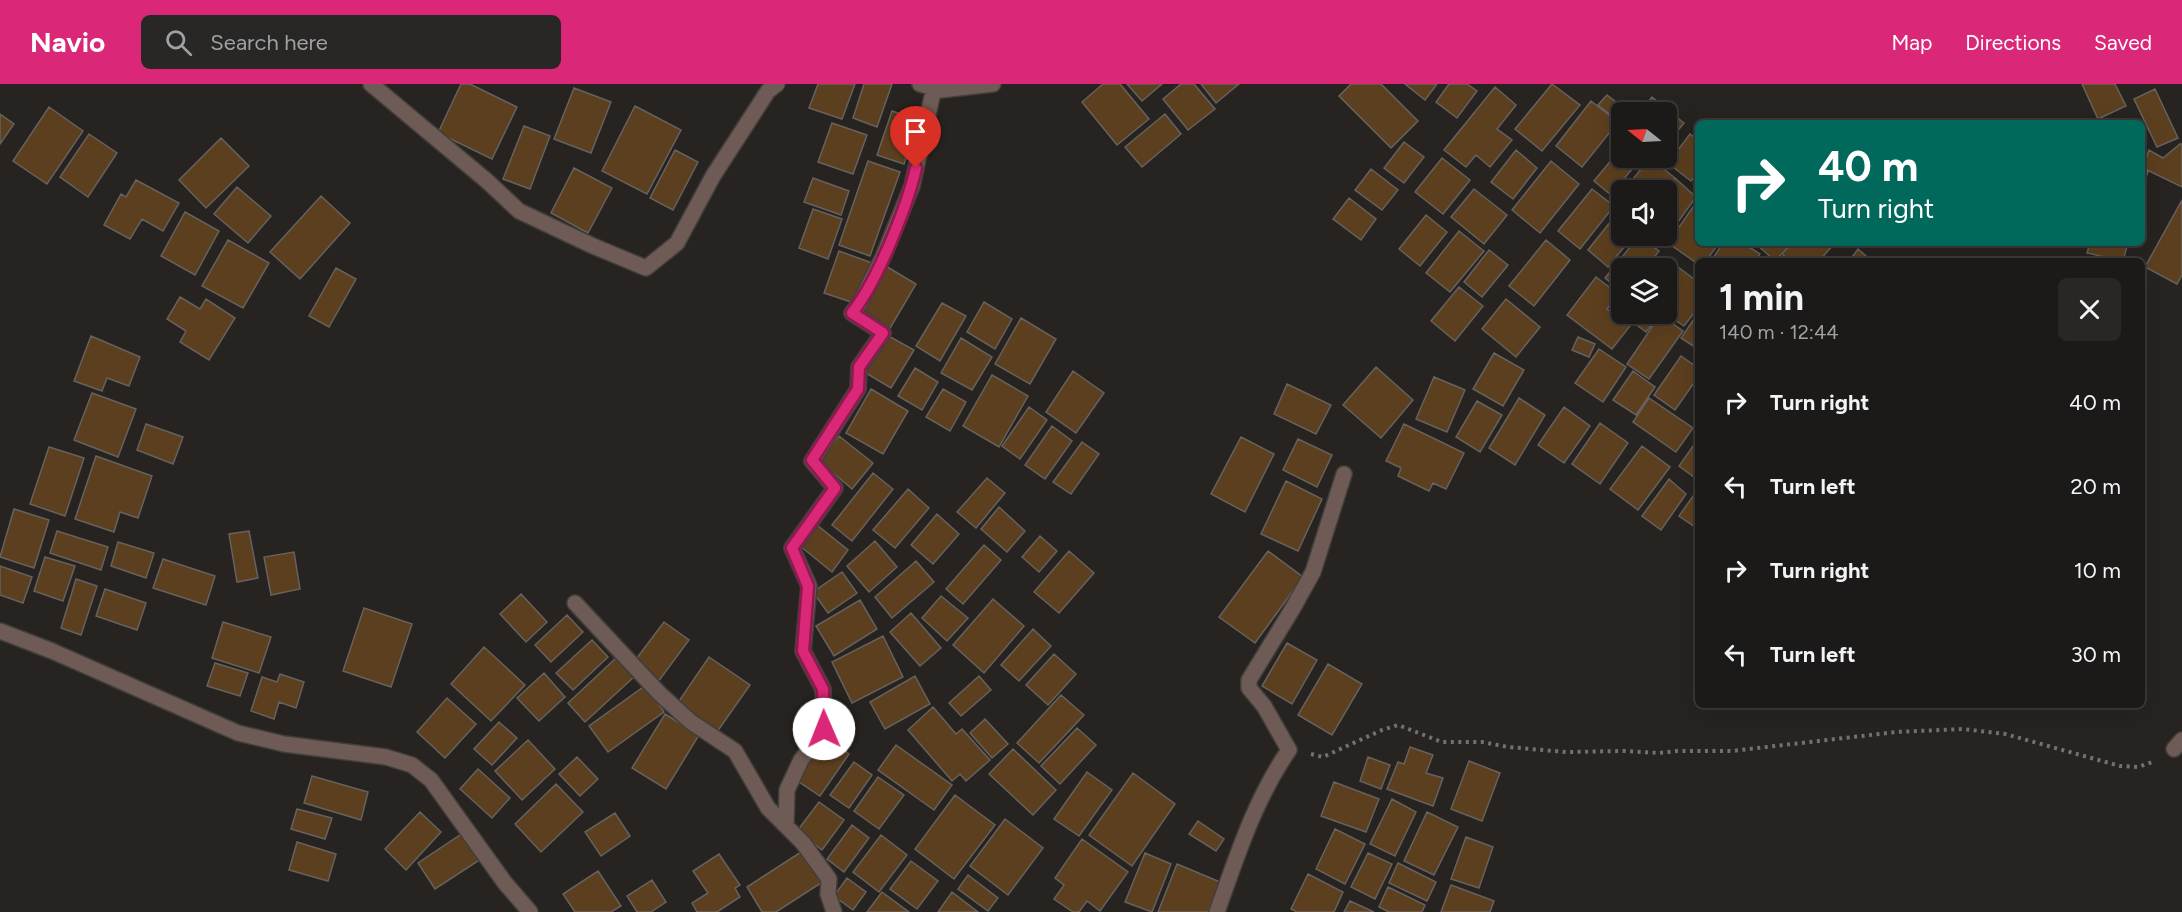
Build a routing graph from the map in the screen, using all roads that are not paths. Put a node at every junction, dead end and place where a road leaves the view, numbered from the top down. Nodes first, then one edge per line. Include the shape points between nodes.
1 (371, 84) edge
2 (777, 84) edge
3 (993, 84) edge
4 (927, 86) edge
5 (1344, 474) dead end
6 (575, 603) dead end
7 (0, 631) edge
8 (786, 826) junction
9 (530, 912) edge
10 (834, 912) edge
11 (1217, 912) edge

1 - 2 street via 519,211 646,268 677,243 714,176 768,91
3 - 4 street via 942,90
4 - 8 street via 912,186 883,257 852,313 883,333 859,367 858,389 812,460 835,488 792,548 808,586 803,651 823,689 824,729 801,760 787,789
5 - 11 street via 1313,572 1249,680 1249,688 1289,750 1273,774 1240,844
6 - 8 street via 660,694 691,722 735,752 768,808
7 - 9 street via 238,733 284,744 386,757 412,765 432,780
8 - 10 street via 829,879 828,894

